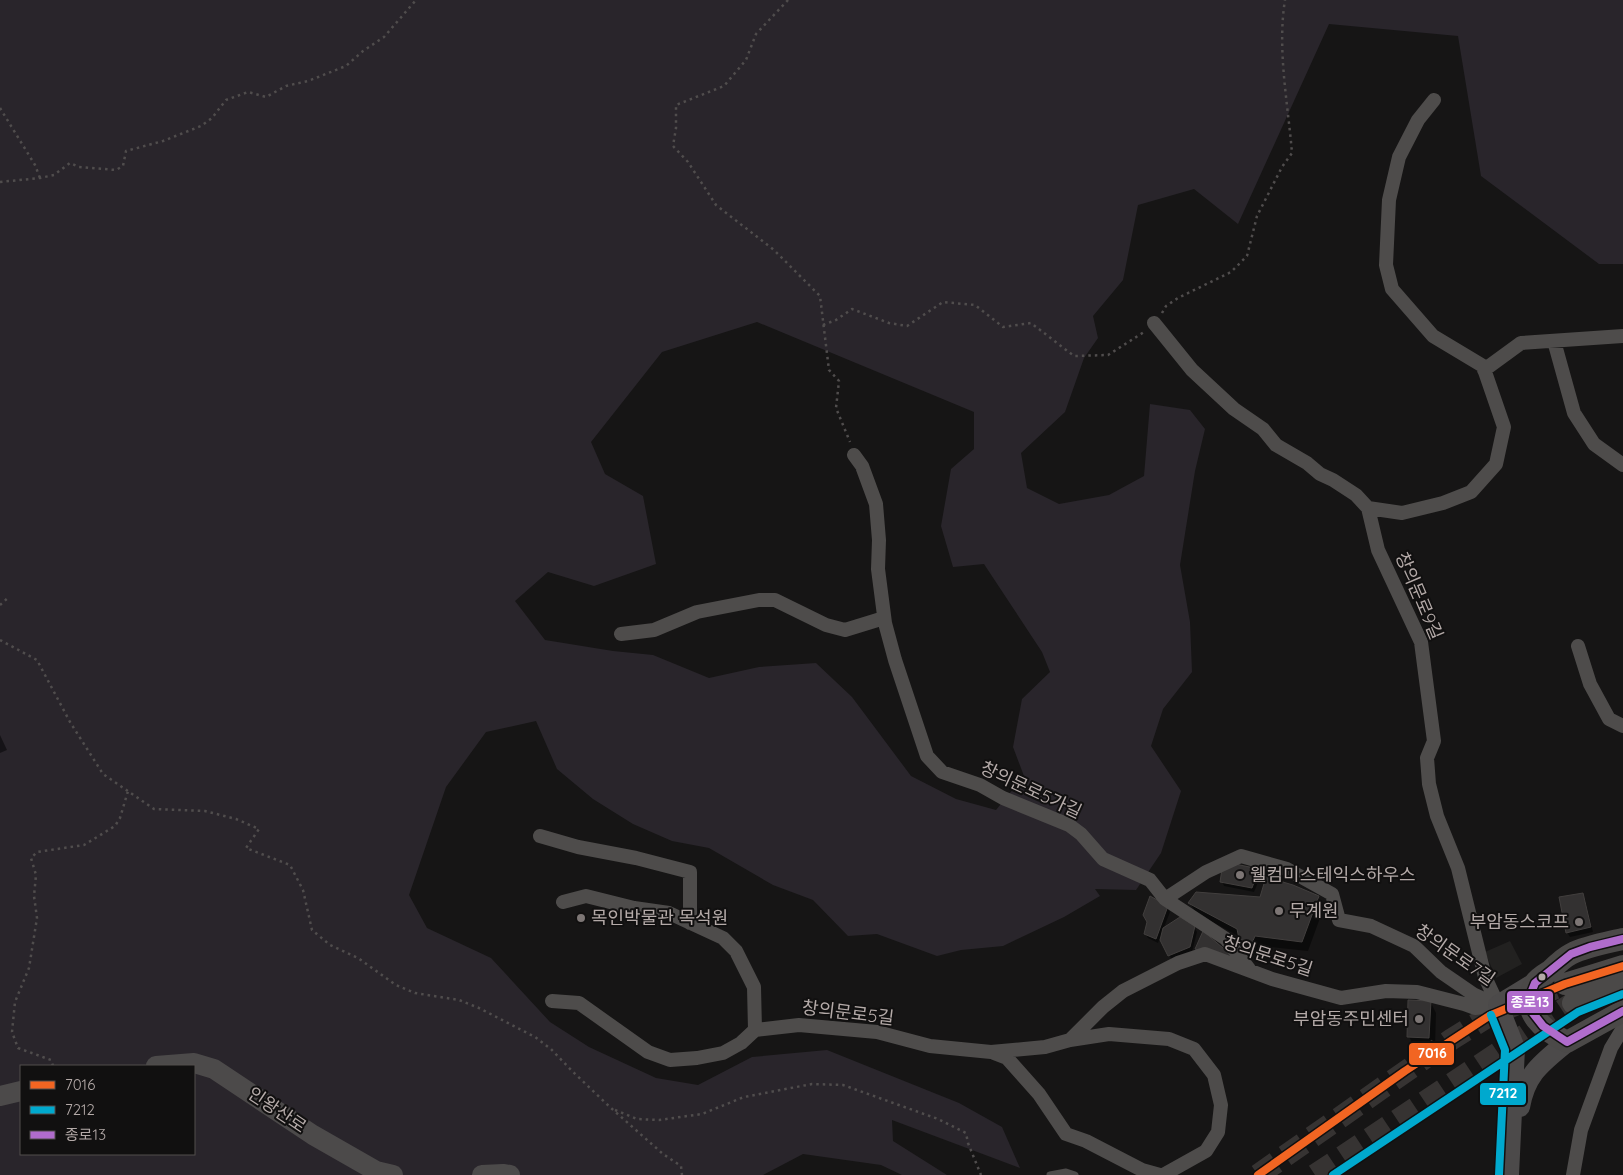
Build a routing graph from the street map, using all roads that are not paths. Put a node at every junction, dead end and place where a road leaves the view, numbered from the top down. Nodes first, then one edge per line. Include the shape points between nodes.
1 (1434, 100) dead end
2 (1155, 324) road end
3 (1623, 336) edge
4 (1554, 341) junction
5 (1484, 370) junction
6 (854, 454) road end
7 (1623, 465) edge
8 (1368, 508) junction
9 (884, 618) junction
10 (620, 634) dead end
11 (1578, 646) dead end
12 (1623, 726) edge
13 (540, 836) dead end
14 (1165, 899) junction
15 (563, 902) dead end
16 (690, 923) junction
17 (1623, 939) edge
18 (1623, 966) edge
19 (1250, 970) junction
20 (1536, 982) junction
21 (1623, 983) edge
22 (552, 1001) dead end
23 (1498, 1005) junction
24 (1623, 1010) edge
25 (1623, 1028) edge
26 (755, 1030) junction
27 (1070, 1040) junction
28 (1567, 1042) junction
29 (992, 1052) junction
30 (169, 1065) edge
31 (20, 1091) edge
32 (0, 1096) edge
33 (1512, 1119) junction
34 (393, 1175) edge
35 (482, 1175) edge
36 (510, 1175) edge
37 (1050, 1175) edge
38 (1075, 1175) edge
39 (1162, 1175) edge
40 (1510, 1175) edge
41 (1573, 1175) edge

1 - 5 street via 1418,120 1399,157 1389,200 1386,265 1392,289 1433,336 1483,366
2 - 8 street via 1192,370 1263,429 1276,445 1356,494
3 - 4 street
4 - 5 street via 1521,343
4 - 7 street via 1574,413 1594,444
5 - 8 street via 1504,427 1496,464 1471,492 1444,503 1402,514
6 - 9 street, 창의문로5가길 via 876,504 878,569
8 - 23 street, 창의문로9길 via 1378,550 1422,642 1434,741 1427,758 1429,784 1437,816 1458,868 1486,977
9 - 10 street via 845,630 826,625 775,600 760,600 696,612 654,630
9 - 14 street, 창의문로5가길 via 927,756 942,772 980,785 1068,825 1104,859 1150,880
11 - 12 street via 1590,684 1610,719
13 - 16 street via 690,872
14 - 19 street, 창의문로5가길 via 1226,939
14 - 23 street, 창의문로7길 via 1206,872 1241,856 1287,868 1332,894 1339,920 1372,926 1414,946 1441,972 1473,994
15 - 16 street via 586,896 669,913
16 - 26 street via 723,938 736,951 754,987
17 - 20 main road via 1570,954
18 - 21 main road via 1569,993
19 - 23 street, 창의문로5길 via 1341,998 1386,991 1417,992 1475,1008
19 - 27 street, 창의문로5길 via 1204,954 1178,963 1123,990
20 - 23 street
20 - 28 main road via 1530,999 1531,1011 1539,1024
22 - 26 street via 579,1003 648,1052 670,1060 723,1054
23 - 33 street via 1515,1048
24 - 28 main road
25 - 41 street via 1611,1048 1581,1130
26 - 29 street, 창의문로5길 via 798,1024 833,1027 877,1032 930,1046
27 - 29 street, 창의문로5길 via 1045,1047
27 - 39 street via 1109,1034 1169,1039 1194,1049 1214,1075 1222,1105 1218,1132 1206,1150
28 - 33 street via 1535,1069 1522,1092 1520,1109
29 - 39 street via 1007,1058 1039,1094 1066,1134 1142,1170
30 - 34 street, 인왕산로 via 194,1063 214,1069 313,1135 376,1171
31 - 32 street
33 - 40 street
35 - 36 street
37 - 38 lane via 1066,1172

